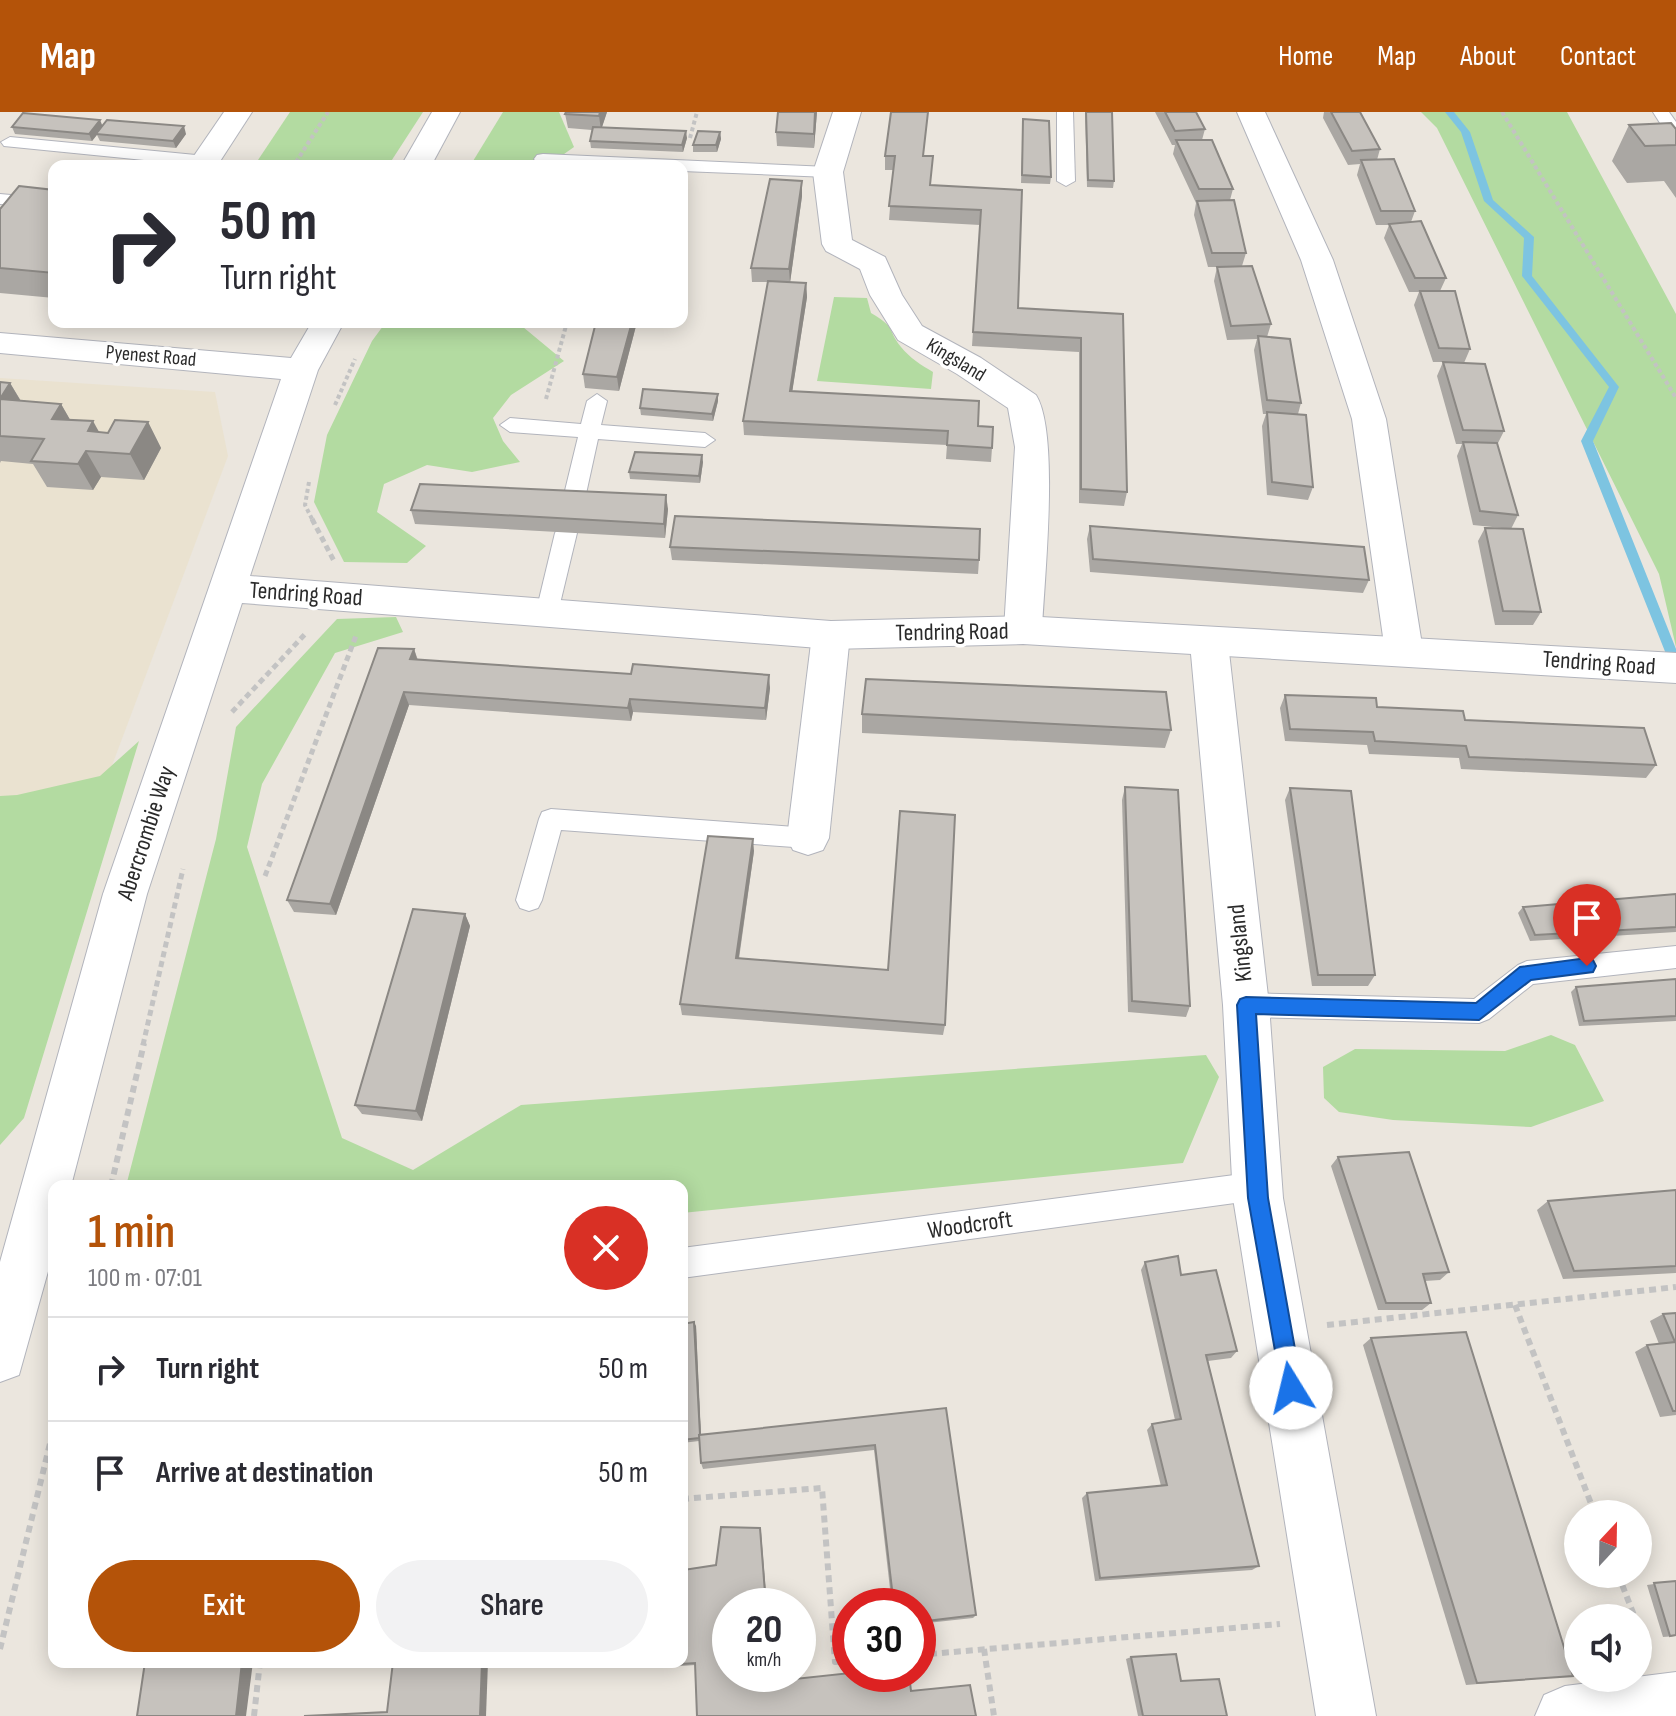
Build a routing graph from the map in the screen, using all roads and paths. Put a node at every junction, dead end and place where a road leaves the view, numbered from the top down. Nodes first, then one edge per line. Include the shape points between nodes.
1 (238, 112) edge
2 (328, 112) edge
3 (446, 112) edge
4 (847, 112) edge
5 (1042, 112) edge
6 (1251, 112) edge
7 (1502, 112) edge
8 (1661, 112) edge
9 (1065, 113) edge
10 (1676, 135) edge
11 (10, 142) dead end
12 (543, 159) dead end
13 (176, 160) edge
14 (206, 160) edge
15 (297, 160) edge
16 (419, 160) edge
17 (565, 160) edge
18 (688, 166) edge
19 (828, 172) junction
20 (1066, 181) dead end
21 (0, 199) edge
22 (48, 203) edge
23 (325, 328) edge
24 (565, 328) edge
25 (0, 343) edge
26 (358, 351) dead end
27 (301, 370) junction
28 (1676, 398) edge
29 (597, 401) dead end
30 (334, 408) dead end
31 (510, 425) dead end
32 (538, 427) junction
33 (590, 431) junction
34 (705, 440) dead end
35 (310, 478) dead end
36 (573, 503) edge
37 (566, 533) edge
38 (338, 569) dead end
39 (229, 588) junction
40 (547, 612) junction
41 (312, 626) dead end
42 (1023, 630) junction
43 (358, 632) dead end
44 (831, 635) junction
45 (1209, 643) junction
46 (1404, 651) junction
47 (1676, 668) edge
48 (226, 719) dead end
49 (808, 838) joint
50 (184, 867) dead end
51 (265, 876) dead end
52 (529, 900) dead end
53 (1676, 957) edge
54 (1246, 1005) junction
55 (112, 1180) edge
56 (1257, 1186) junction
57 (688, 1262) edge
58 (1676, 1287) edge
59 (1515, 1305) junction
60 (1281, 1330) junction
61 (0, 1356) edge
62 (48, 1452) edge
63 (688, 1499) edge
64 (1590, 1500) edge
65 (1329, 1620) junction
66 (832, 1622) edge
67 (0, 1649) edge
68 (984, 1649) junction
69 (936, 1653) edge
70 (259, 1668) edge
71 (1676, 1702) edge
72 (254, 1716) edge
73 (994, 1716) edge
74 (1346, 1716) edge
75 (1565, 1716) edge

1 - 14 street
2 - 15 path
3 - 16 street
4 - 19 street, Kingsland
5 - 9 lane
6 - 46 street via 1317,260 1369,419
7 - 28 path
8 - 10 lane
9 - 20 lane
11 - 13 lane
12 - 17 lane
18 - 19 lane
19 - 42 street, Kingsland via 837,244 874,264 910,333 1024,403 1032,447
21 - 22 lane
23 - 27 street, Abercrombie Way
24 - 32 path
25 - 27 street, Pyenest Road
26 - 30 path
27 - 39 street, Abercrombie Way
29 - 33 lane
31 - 32 lane
32 - 33 lane
33 - 34 lane
33 - 36 lane
35 - 38 path via 305,505
37 - 40 lane
39 - 40 street, Tendring Road
39 - 61 street, Abercrombie Way via 125,894
40 - 44 street, Tendring Road
41 - 48 path
42 - 44 street, Tendring Road
42 - 45 street, Tendring Road
43 - 51 path
44 - 49 street
45 - 46 street, Tendring Road
45 - 54 street, Kingsland
46 - 47 street, Tendring Road
49 - 52 lane via 551,819
50 - 55 path
53 - 54 lane via 1527,973 1479,1011
54 - 56 street
56 - 57 lane, Woodcroft
56 - 60 street
58 - 59 path
59 - 60 path
59 - 64 path
60 - 65 street
62 - 67 path
63 - 66 path via 822,1488
65 - 68 path
65 - 74 street
68 - 69 path
68 - 73 path
70 - 72 path
71 - 75 street

